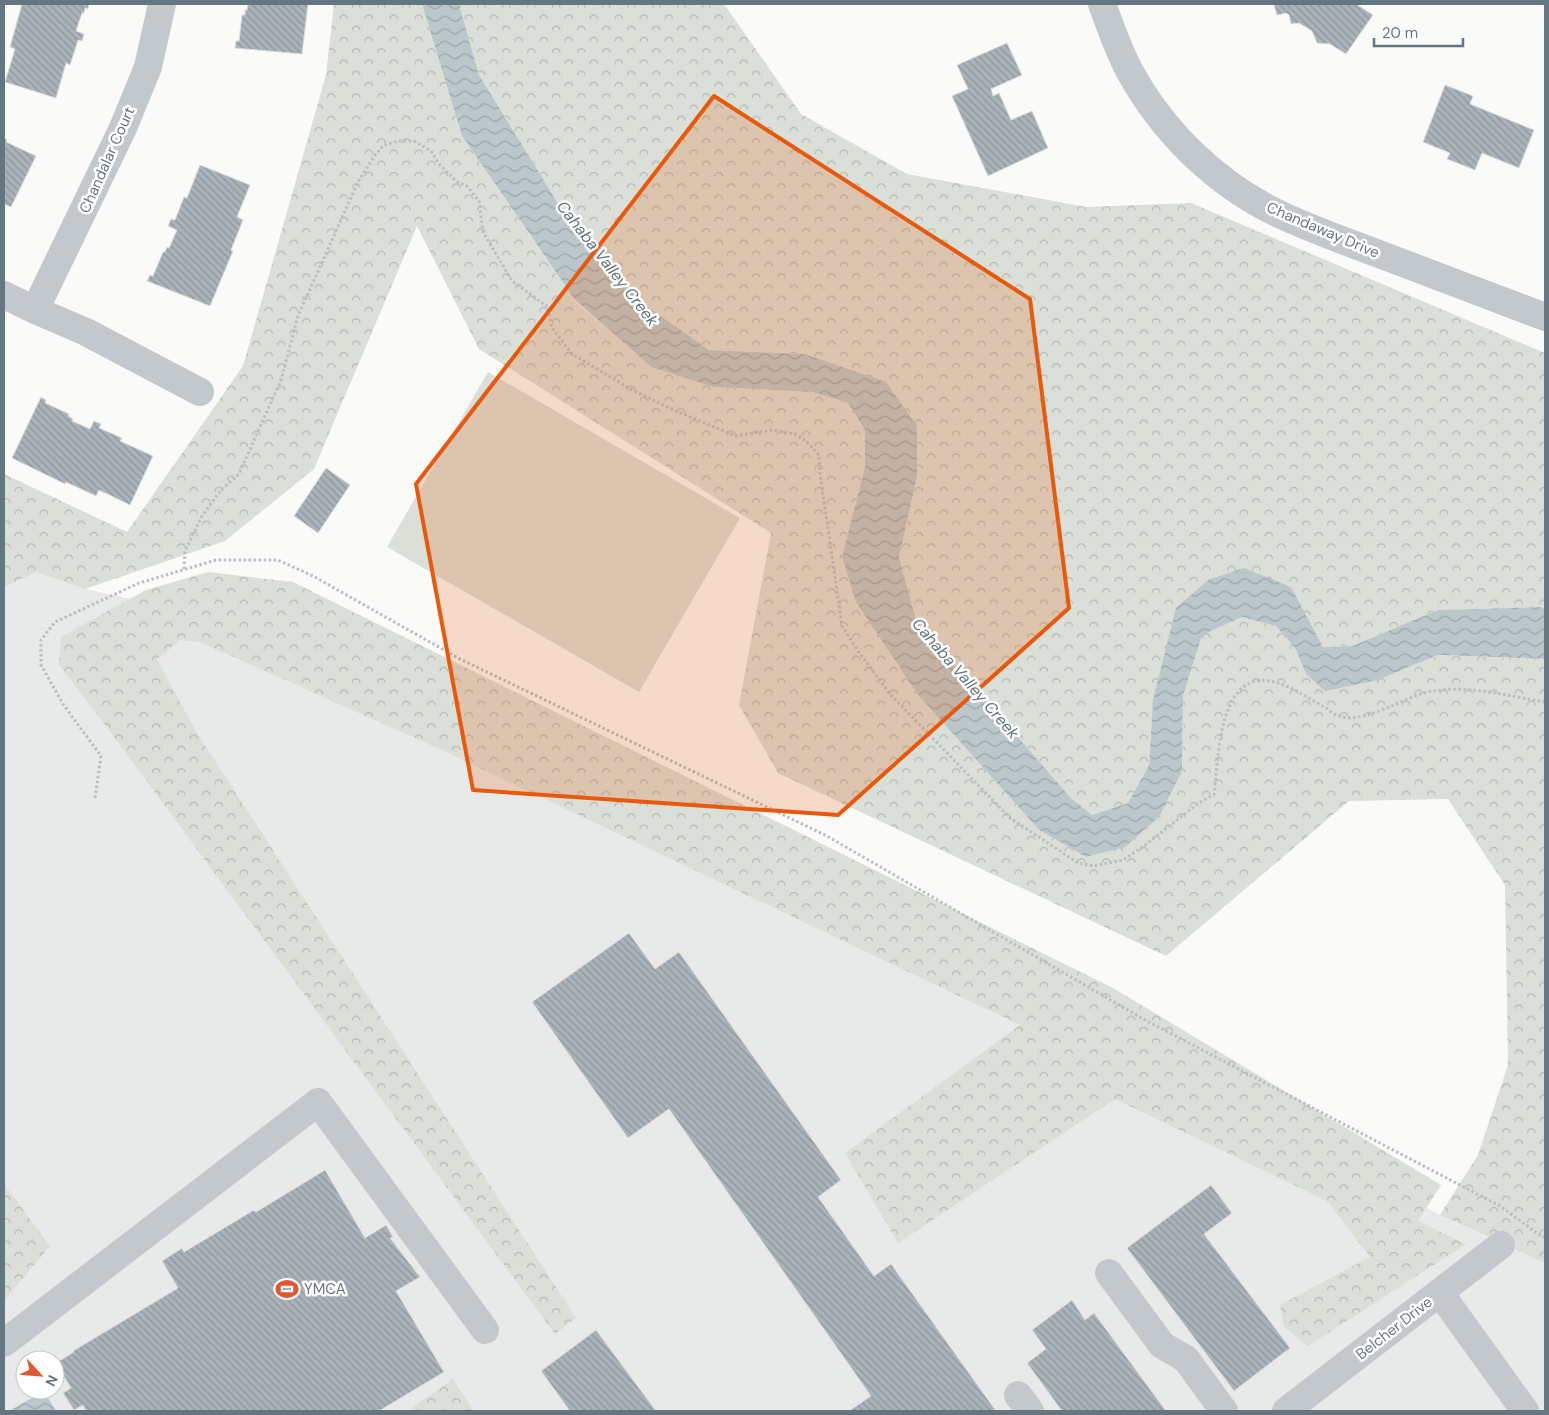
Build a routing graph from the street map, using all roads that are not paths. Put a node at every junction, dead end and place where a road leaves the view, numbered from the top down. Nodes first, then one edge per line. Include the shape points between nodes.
1 (162, 4) edge
2 (1102, 4) edge
3 (4, 295) edge
4 (35, 310) junction
5 (1545, 317) edge
6 (200, 392) dead end
7 (1501, 1244) dead end
8 (1109, 1273) dead end
9 (1440, 1293) junction
10 (485, 1330) dead end
11 (4, 1343) edge
12 (1224, 1411) edge
13 (1286, 1411) edge
14 (1525, 1411) edge

1 - 4 street, Chandalar Court via 148,67 123,128
2 - 5 street, Chandaway Drive via 1130,70 1154,110 1202,162 1239,191 1315,230
3 - 4 street
4 - 6 street via 86,332
7 - 9 street, Belcher Drive
8 - 12 street via 1162,1346 1186,1359
9 - 13 street, Belcher Drive
9 - 14 street
10 - 11 street via 318,1102

